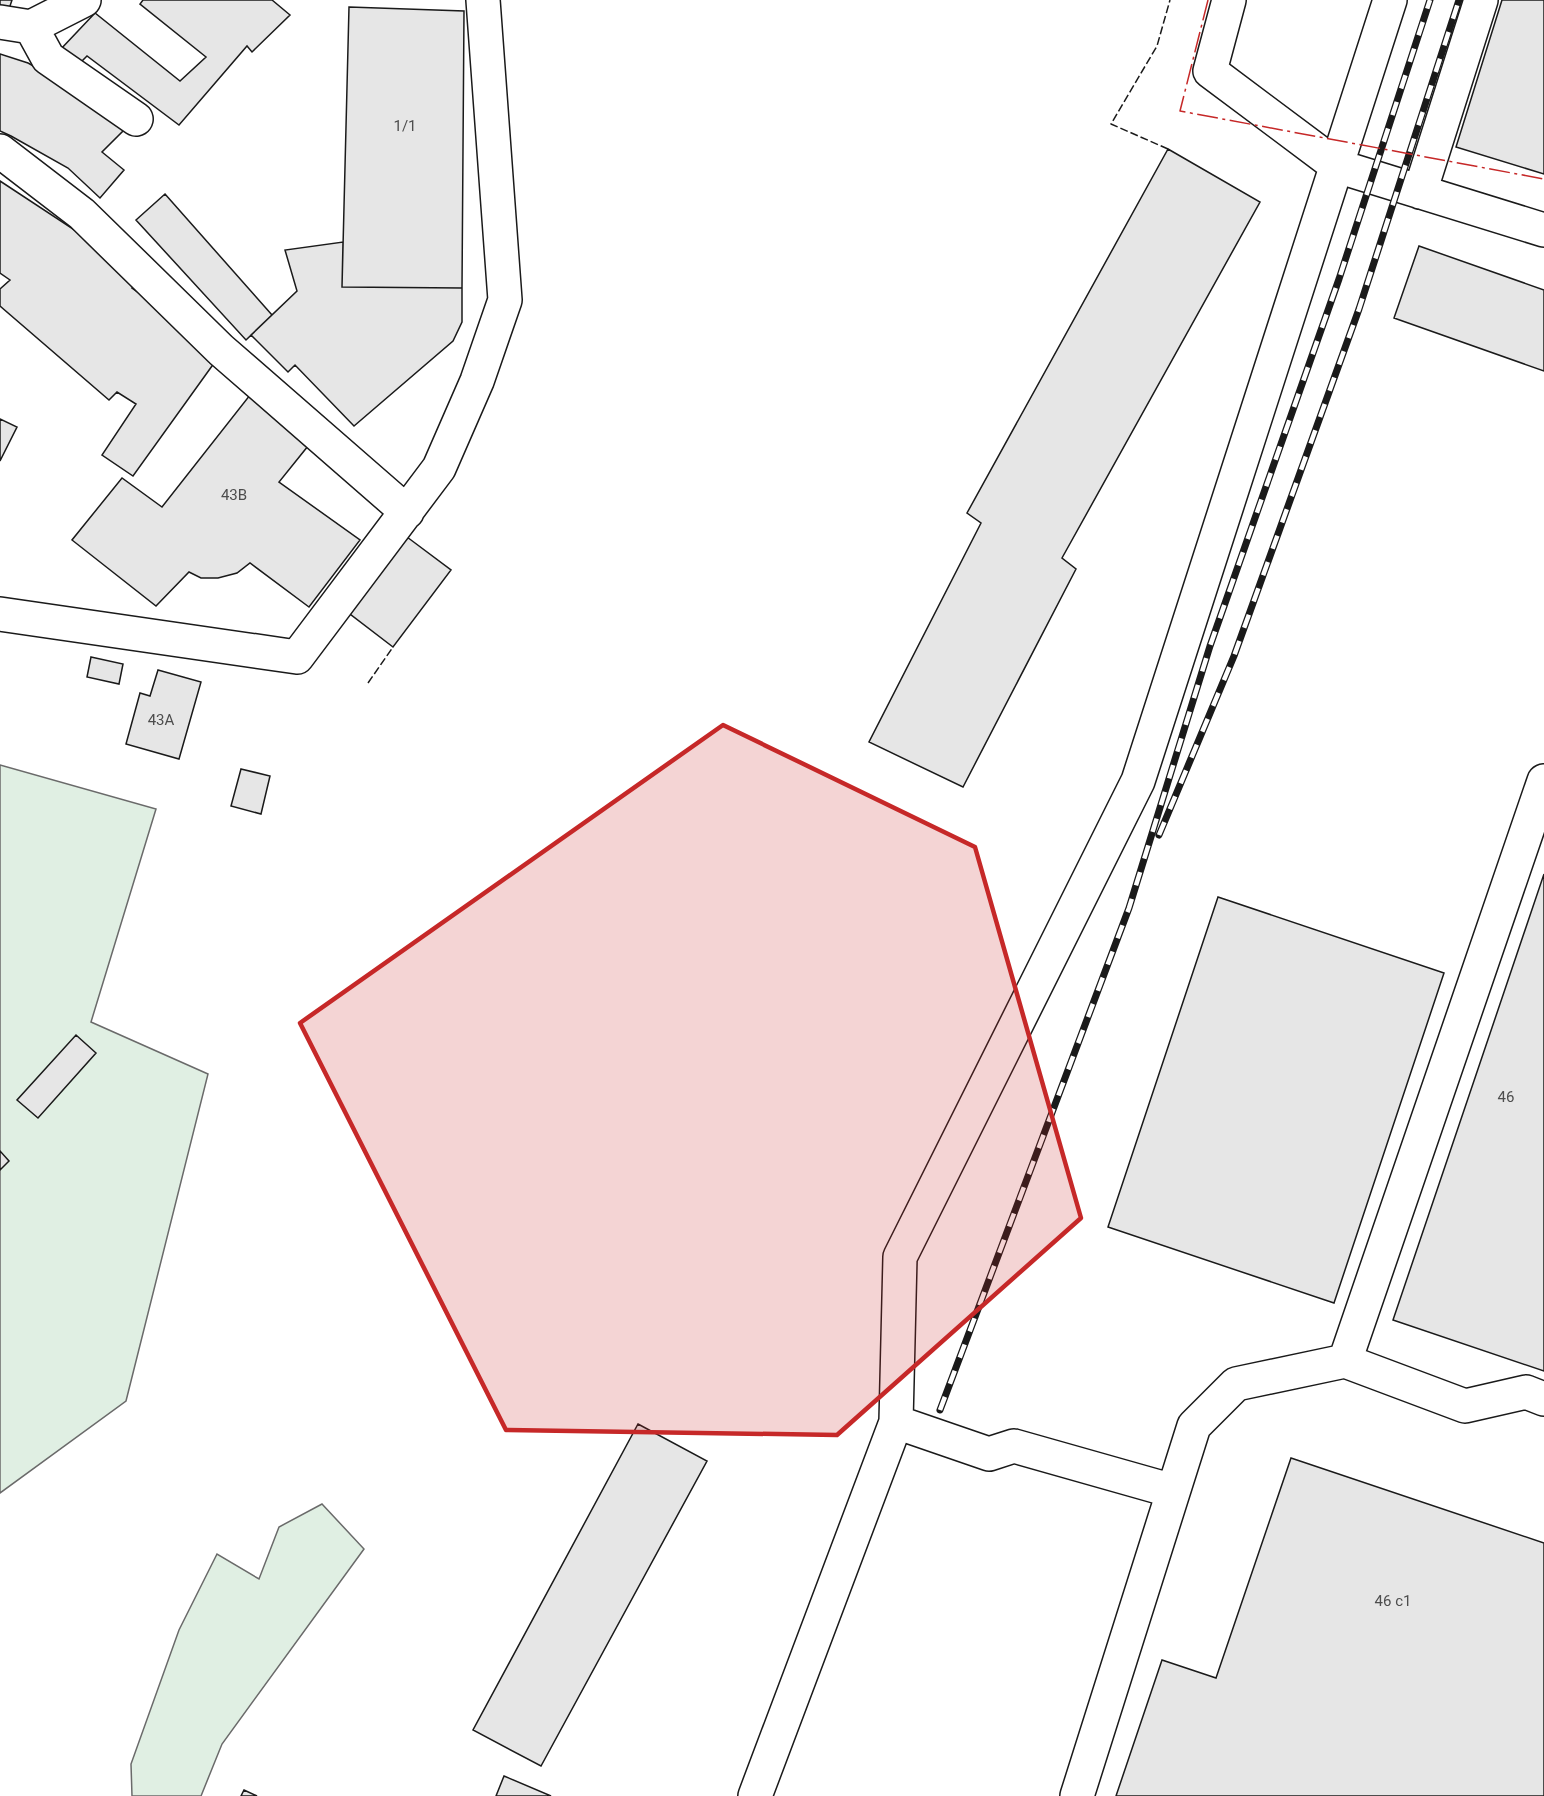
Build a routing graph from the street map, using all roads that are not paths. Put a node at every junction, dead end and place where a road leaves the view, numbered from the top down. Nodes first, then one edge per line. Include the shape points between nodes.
1 (84, 0) edge
2 (483, 0) edge
3 (1229, 0) edge
4 (1390, 0) edge
5 (1481, 0) edge
6 (15, 24) edge
7 (136, 119) dead end
8 (0, 151) edge
9 (1337, 166) junction
10 (1420, 192) junction
11 (1544, 230) edge
12 (407, 512) junction
13 (0, 615) edge
14 (1544, 781) edge
15 (1345, 1361) junction
16 (1544, 1399) edge
17 (896, 1422) junction
18 (1173, 1491) junction
19 (755, 1796) edge
20 (1077, 1796) edge

1 - 6 lane
2 - 12 lane via 505,300 477,381 439,468
3 - 9 lane via 1210,71
4 - 9 lane
5 - 10 lane
6 - 7 lane via 48,58
8 - 12 lane via 82,214 221,350
9 - 10 lane
9 - 17 lane via 1138,781 900,1257
10 - 11 lane
12 - 13 lane via 297,657
14 - 15 lane
15 - 16 lane via 1465,1406 1526,1392
15 - 18 lane via 1236,1384 1194,1426
17 - 18 lane via 989,1454 1014,1446
17 - 19 lane
18 - 20 lane

